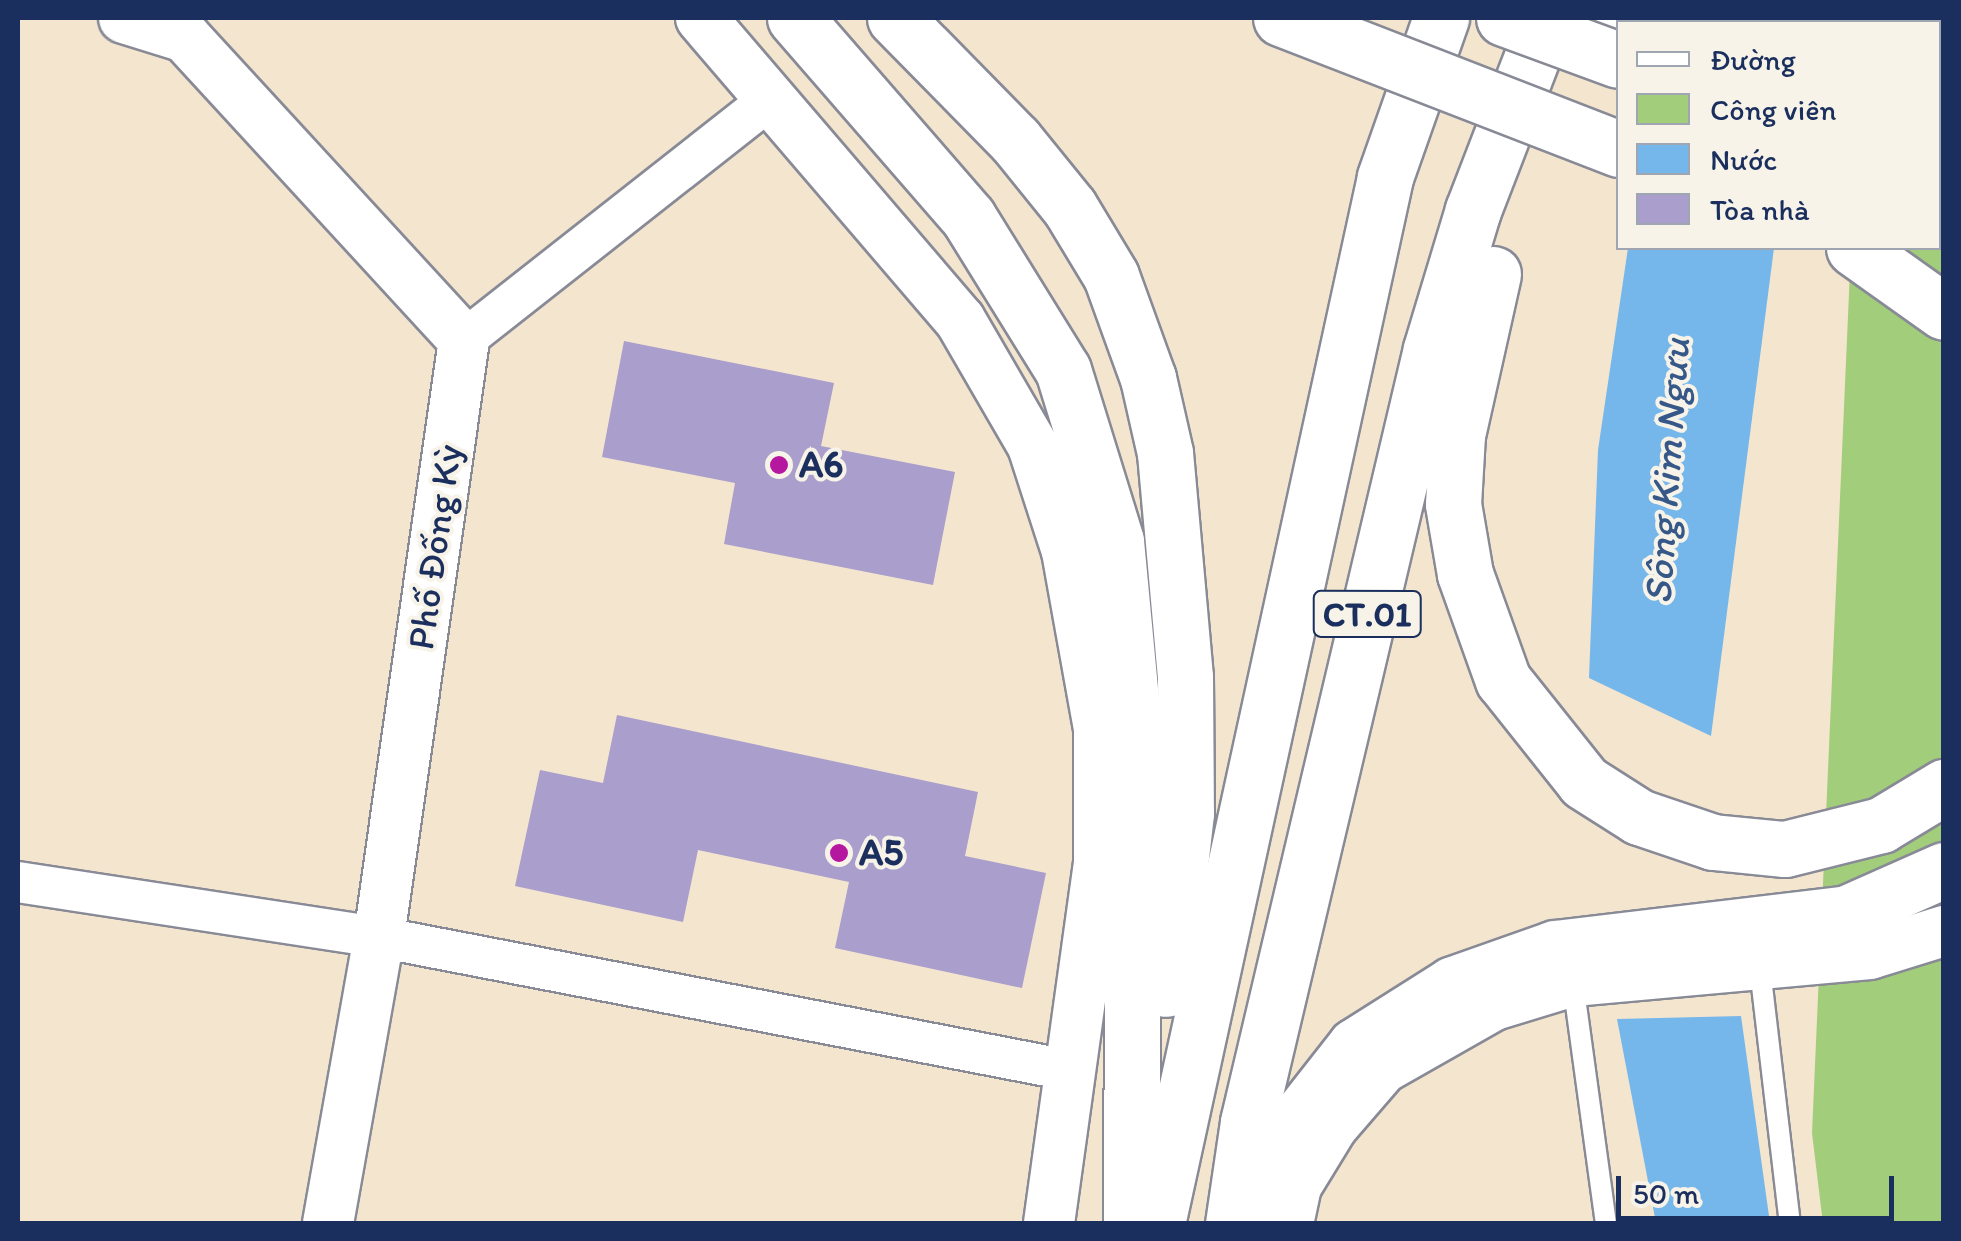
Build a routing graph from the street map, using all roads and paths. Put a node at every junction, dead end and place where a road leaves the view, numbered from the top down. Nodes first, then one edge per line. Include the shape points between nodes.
1 (124, 18) edge
2 (701, 18) edge
3 (795, 18) edge
4 (895, 18) edge
5 (1281, 18) edge
6 (1440, 18) edge
7 (1504, 18) edge
8 (1547, 18) edge
9 (1581, 18) edge
10 (189, 27) edge
11 (1616, 59) edge
12 (771, 98) junction
13 (1616, 148) edge
14 (1857, 250) edge
15 (1943, 312) edge
16 (464, 340) junction
17 (1944, 788) edge
18 (1944, 870) edge
19 (18, 882) edge
20 (1944, 931) edge
21 (379, 937) junction
22 (1760, 969) junction
23 (1573, 981) junction
24 (1073, 1072) junction
25 (328, 1224) edge
26 (1049, 1224) edge
27 (1131, 1224) edge
28 (1142, 1224) edge
29 (1157, 1224) edge
30 (1233, 1224) edge
31 (1251, 1224) edge
32 (1288, 1224) edge
33 (1606, 1224) edge
34 (1790, 1224) edge

1 - 10 street
2 - 12 street
3 - 27 highway via 968,217 1063,370 1116,541 1133,722
4 - 28 highway via 1015,140 1070,208 1112,276 1148,378 1164,452 1184,677 1186,813
5 - 13 highway, bridge
6 - 29 highway, CT.01 via 1385,176
7 - 11 highway, bridge
8 - 30 highway, CT.01 via 1474,210 1431,349 1248,1122
9 - 17 highway via 1476,331 1459,420 1453,504 1470,592 1504,680 1584,782 1638,817 1714,842 1785,849 1833,842 1881,825
10 - 16 street
12 - 16 street
12 - 24 street via 960,320 1033,446 1067,551 1099,729 1099,864
14 - 15 highway
16 - 21 street, Phố Đống Kỳ
18 - 31 highway via 1847,913 1556,948 1453,984 1354,1046 1315,1092 1286,1134
19 - 21 street
20 - 22 street via 1870,954
21 - 24 street
21 - 25 street, Phố Đống Kỳ
22 - 23 street
22 - 34 lane
23 - 32 street via 1494,1005 1383,1068 1332,1126 1296,1186
23 - 33 lane
24 - 26 street

